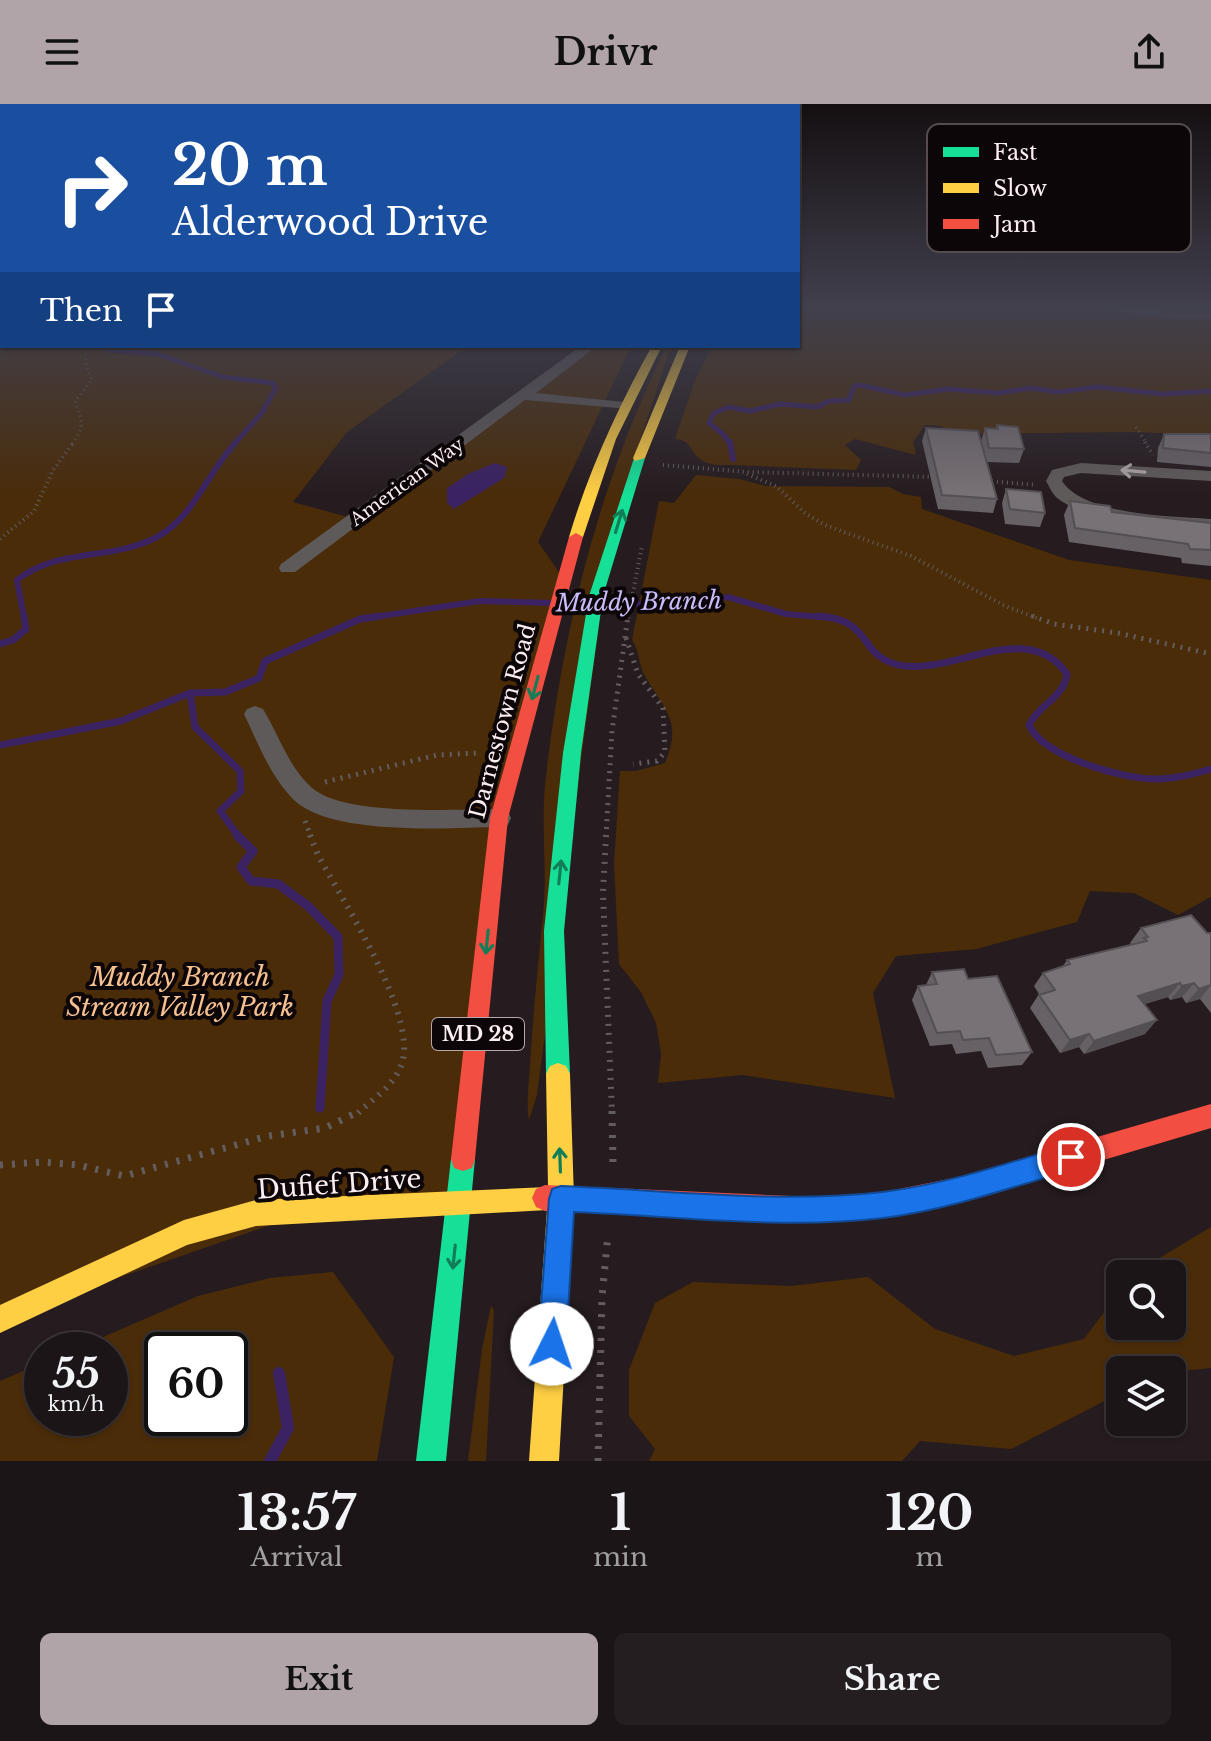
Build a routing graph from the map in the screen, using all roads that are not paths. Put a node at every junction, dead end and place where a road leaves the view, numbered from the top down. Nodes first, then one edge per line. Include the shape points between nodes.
1 (560, 369) edge
2 (644, 369) edge
3 (675, 369) edge
4 (525, 396) junction
5 (624, 406) junction
6 (1211, 476) edge
7 (1211, 524) edge
8 (288, 568) dead end
9 (255, 714) dead end
10 (499, 818) junction
11 (1211, 1116) edge
12 (561, 1199) junction
13 (461, 1202) junction
14 (0, 1319) edge
15 (431, 1461) edge
16 (544, 1461) edge

1 - 4 street, American Way
2 - 5 main road, Darnestown Road / MD 28
12 -> 3 main road, MD 28 via 554,931 572,753 596,596 638,459
4 - 5 street
4 - 8 street, American Way
5 -> 10 main road, Darnestown Road / MD 28 via 589,489
6 -> 7 street via 1081,468 1058,474 1055,486 1063,497 1088,508
9 - 10 street via 285,773 312,802 339,812
10 -> 13 main road, Darnestown Road / MD 28
11 - 12 main road, Dufief Drive via 959,1190 884,1205 814,1210
12 - 13 main road, Dufief Drive
12 - 16 main road, MD 28
13 - 14 main road, Dufief Drive via 256,1213 184,1233
13 -> 15 main road, Darnestown Road / MD 28

